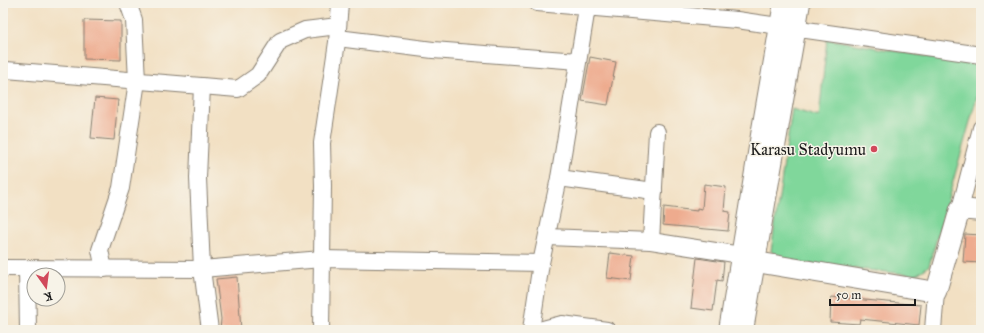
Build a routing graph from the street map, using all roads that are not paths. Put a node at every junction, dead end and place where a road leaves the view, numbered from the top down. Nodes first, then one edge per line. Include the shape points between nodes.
1 (128, 3) edge
2 (340, 3) edge
3 (537, 3) edge
4 (784, 3) edge
5 (800, 3) edge
6 (556, 4) edge
7 (640, 7) edge
8 (587, 8) junction
9 (788, 27) junction
10 (338, 32) junction
11 (981, 55) edge
12 (578, 61) junction
13 (6, 70) dead end
14 (137, 81) junction
15 (202, 86) junction
16 (981, 128) edge
17 (657, 132) dead end
18 (559, 178) junction
19 (654, 191) junction
20 (960, 209) junction
21 (981, 211) edge
22 (547, 237) junction
23 (651, 241) junction
24 (749, 258) junction
25 (322, 259) junction
26 (542, 263) junction
27 (3, 268) edge
28 (26, 269) edge
29 (66, 269) edge
30 (104, 269) junction
31 (202, 269) junction
32 (936, 292) junction
33 (28, 307) edge
34 (28, 330) edge
35 (210, 330) edge
36 (321, 330) edge
37 (531, 330) edge
38 (540, 330) edge
39 (607, 330) edge
40 (729, 330) edge
41 (743, 330) edge
42 (933, 330) edge

1 - 14 street via 134,20
2 - 10 street
3 - 6 street
4 - 9 main road
5 - 9 main road
6 - 8 street
7 - 8 street
7 - 9 street
8 - 12 street
9 - 11 street
9 - 24 main road
10 - 12 street via 433,50
10 - 15 street via 305,30 280,41 258,75 238,89
10 - 25 street via 322,143
12 - 18 street
13 - 14 street
14 - 15 street
14 - 30 street via 121,188 100,250
15 - 31 street via 198,178
16 - 20 street
17 - 19 street
18 - 19 street
18 - 22 street
19 - 23 street
20 - 21 main road
20 - 32 main road
22 - 23 street
22 - 26 street
23 - 24 street
24 - 32 main road
24 - 40 main road
24 - 41 main road
25 - 26 street
25 - 31 street
25 - 36 street
26 - 37 street
27 - 28 street
29 - 30 street
30 - 31 street
31 - 35 street
32 - 42 street
33 - 34 street
38 - 39 street via 562,324

